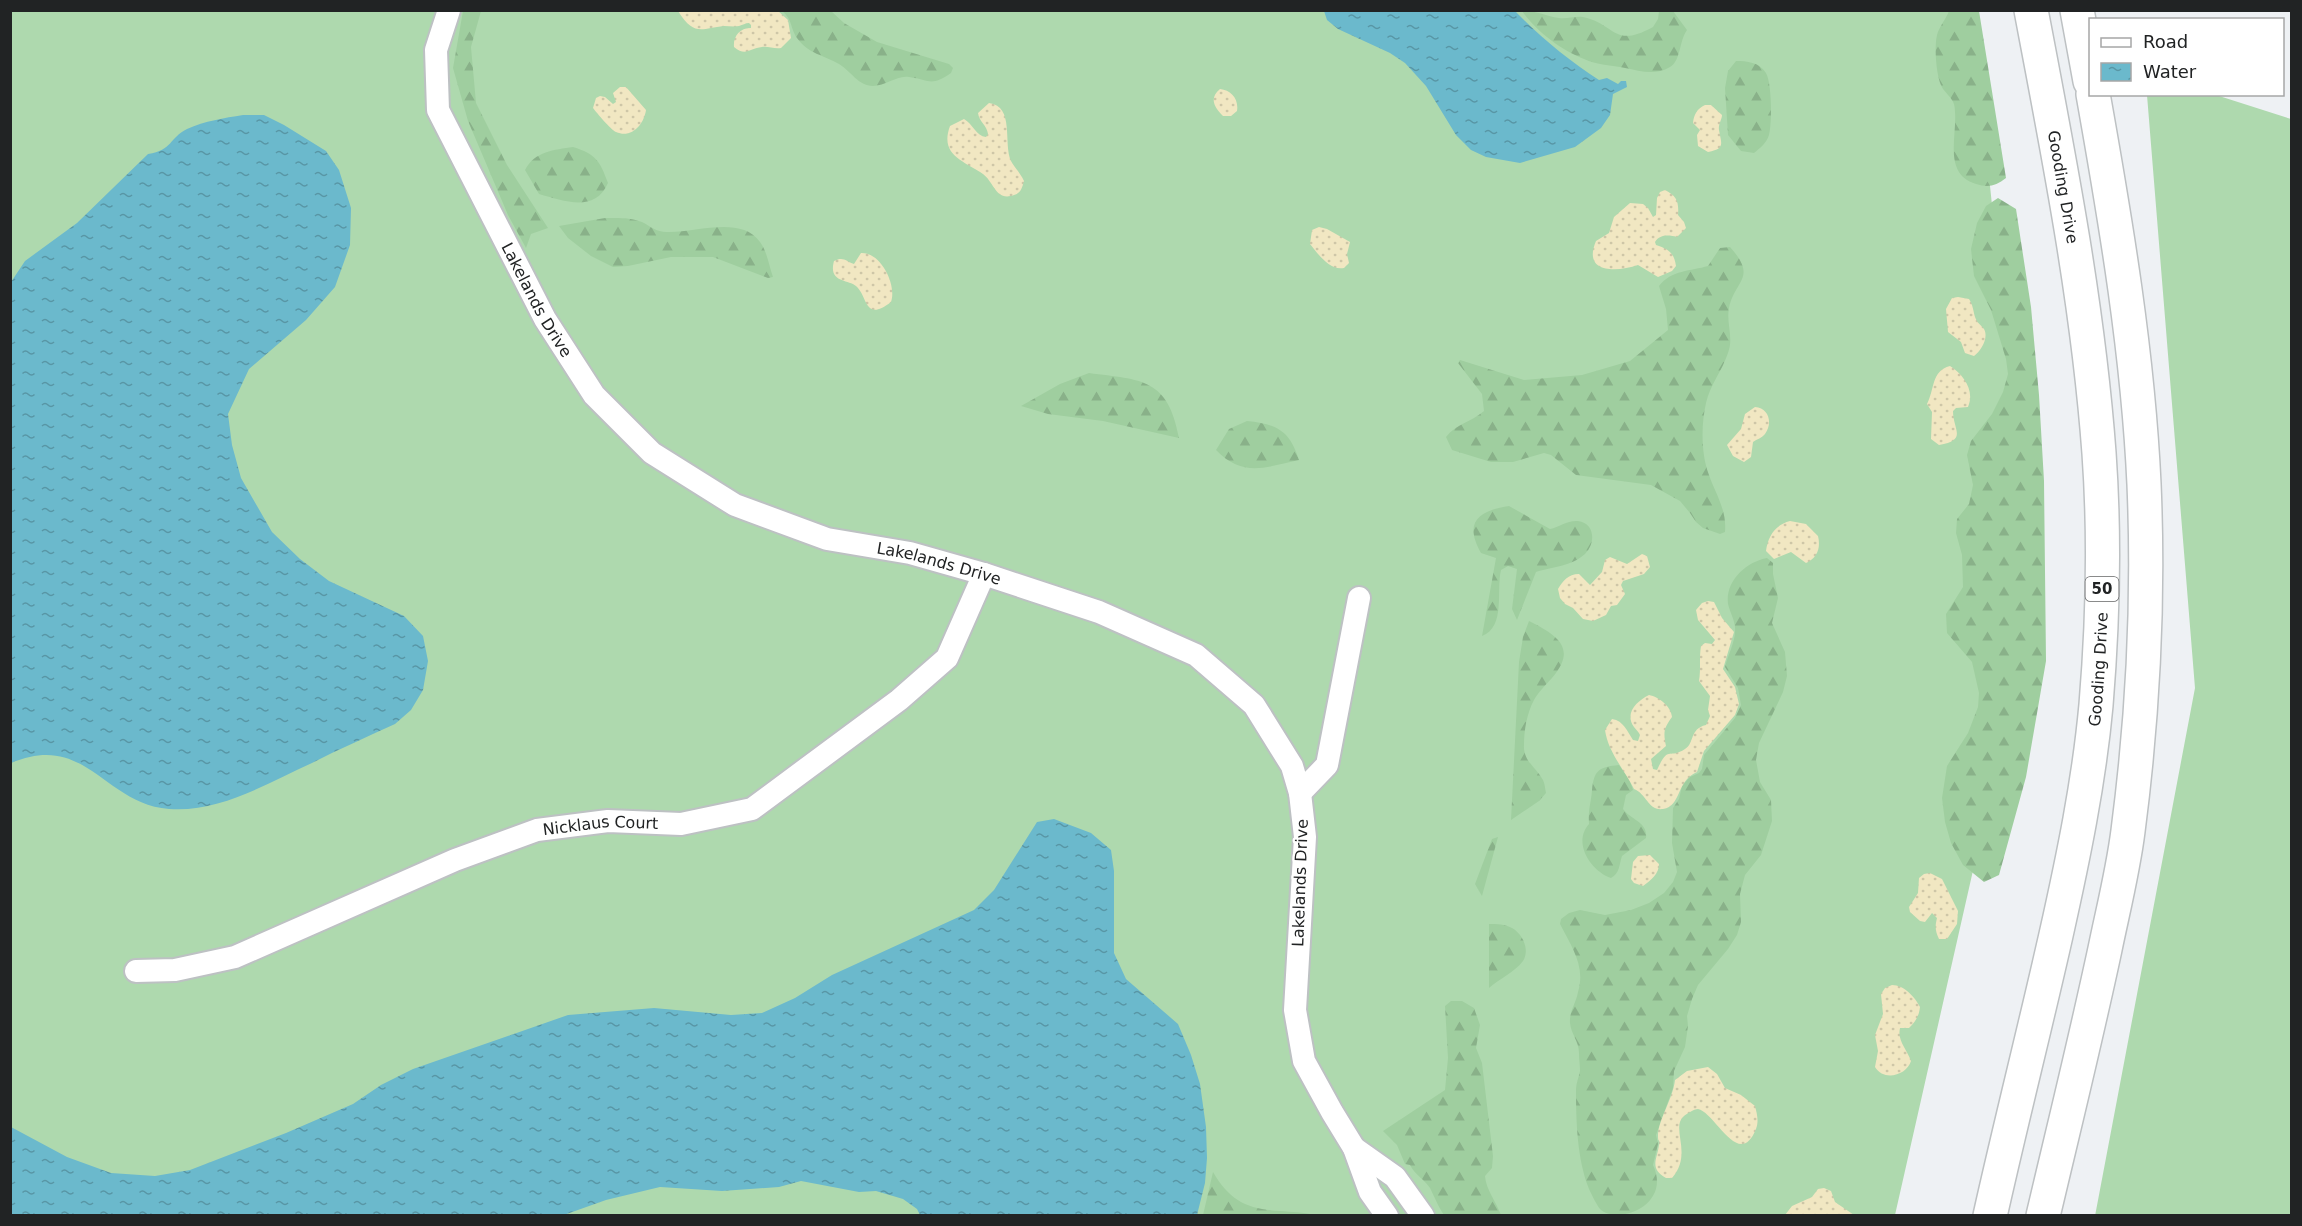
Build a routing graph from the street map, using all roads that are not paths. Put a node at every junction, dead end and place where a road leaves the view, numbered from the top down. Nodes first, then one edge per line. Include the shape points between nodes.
1 (449, 10) edge
2 (2031, 10) edge
3 (2077, 10) edge
4 (2089, 71) edge
5 (2093, 96) edge
6 (984, 574) junction
7 (1359, 598) dead end
8 (1300, 793) junction
9 (136, 971) dead end
10 (1354, 1148) junction
11 (1387, 1215) edge
12 (1423, 1215) edge
13 (1990, 1215) edge
14 (2043, 1215) edge

1 - 6 street, Lakelands Drive via 436,50 438,110 544,319 594,395 651,453 735,504 827,539 910,553
2 - 13 main road, Gooding Drive / 50 via 2067,200 2088,352 2099,453 2102,622 2096,708 2067,886
3 - 4 main road
5 - 14 main road via 2128,312 2138,409 2146,550 2143,683 2118,888
6 - 8 street, Lakelands Drive via 1099,612 1196,655 1254,705 1292,766
6 - 9 street, Nicklaus Court via 946,658 900,699 752,809 681,824 608,821 537,830 455,860 235,957 175,970
7 - 8 street via 1327,765
8 - 10 street, Lakelands Drive via 1305,837 1296,1010 1304,1061
10 - 11 street via 1370,1192
10 - 12 street via 1395,1177

